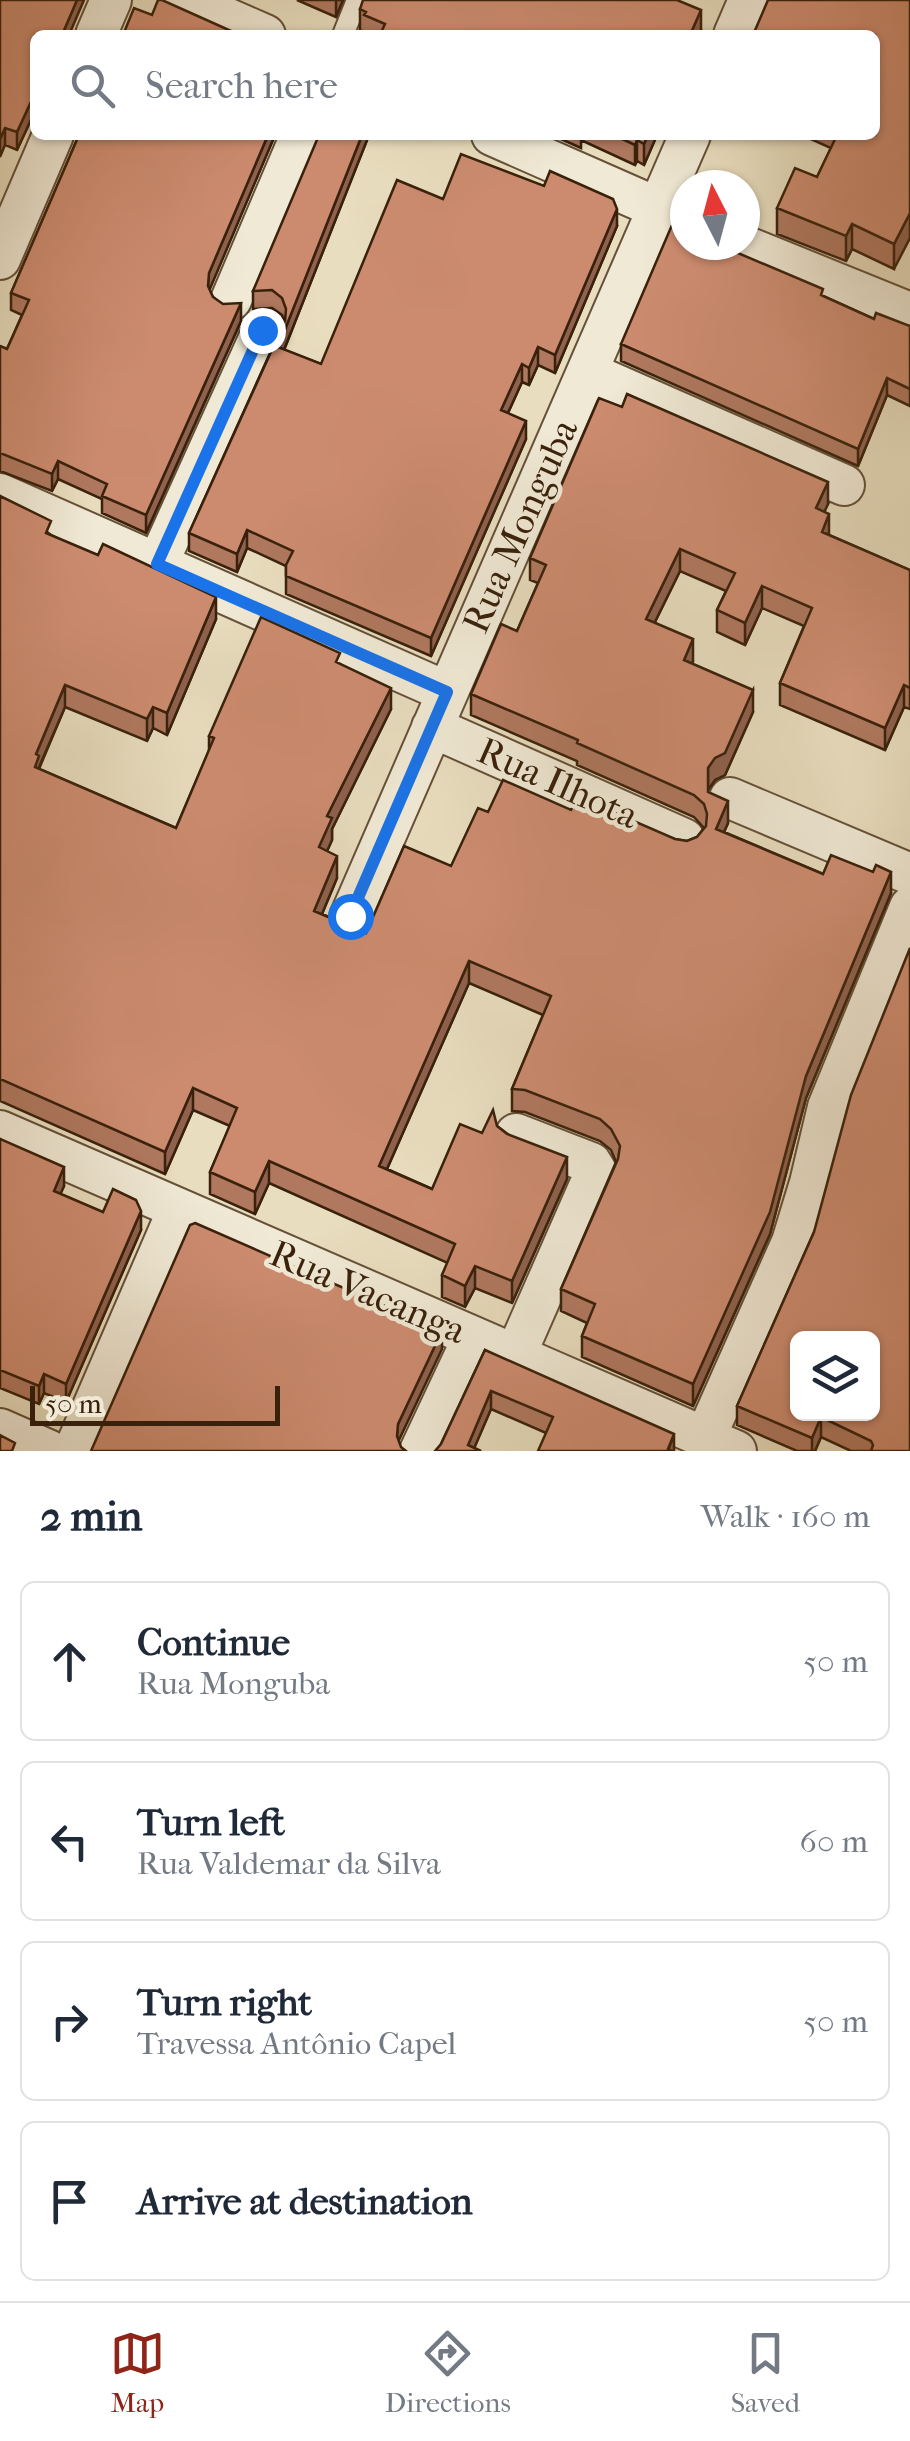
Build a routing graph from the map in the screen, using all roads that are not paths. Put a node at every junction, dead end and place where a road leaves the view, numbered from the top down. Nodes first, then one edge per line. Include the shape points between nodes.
1 (111, 0) edge
2 (185, 0) edge
3 (358, 0) edge
4 (749, 0) edge
5 (98, 30) edge
6 (254, 30) edge
7 (345, 30) edge
8 (736, 30) edge
9 (48, 140) edge
10 (299, 140) edge
11 (503, 140) edge
12 (689, 140) edge
13 (682, 170) edge
14 (17, 172) edge
15 (670, 213) edge
16 (670, 218) edge
17 (760, 252) edge
18 (0, 259) edge
19 (231, 300) edge
20 (910, 313) edge
21 (262, 330) dead end
22 (587, 372) junction
23 (844, 485) dead end
24 (0, 494) edge
25 (157, 564) junction
26 (440, 710) junction
27 (730, 798) edge
28 (684, 839) edge
29 (910, 874) edge
30 (910, 907) edge
31 (350, 916) dead end
32 (0, 1132) edge
33 (516, 1134) edge
34 (178, 1210) junction
35 (473, 1338) junction
36 (516, 1356) junction
37 (0, 1429) edge
38 (721, 1444) edge
39 (50, 1451) edge
40 (74, 1451) edge
41 (420, 1451) edge

1 - 5 street
2 - 6 street
3 - 7 lane
4 - 8 street
9 - 14 street
10 - 19 street
11 - 15 street
12 - 13 street, Rua Monguba
14 - 18 street
16 - 22 street, Rua Monguba
17 - 20 street
21 - 25 street
22 - 23 street
22 - 26 street, Rua Monguba
24 - 25 street, Rua Ilhota
25 - 26 street, Rua Ilhota
26 - 28 street, Rua Ilhota
26 - 31 street, Rua Monguba
27 - 29 street
30 - 38 street via 828,1108 792,1242
32 - 34 street, Rua Vacanga
33 - 36 street via 596,1171
34 - 35 street, Rua Vacanga
34 - 40 street
35 - 36 street, Rua Vacanga
35 - 41 street
36 - 38 street, Rua Vacanga
37 - 39 street

